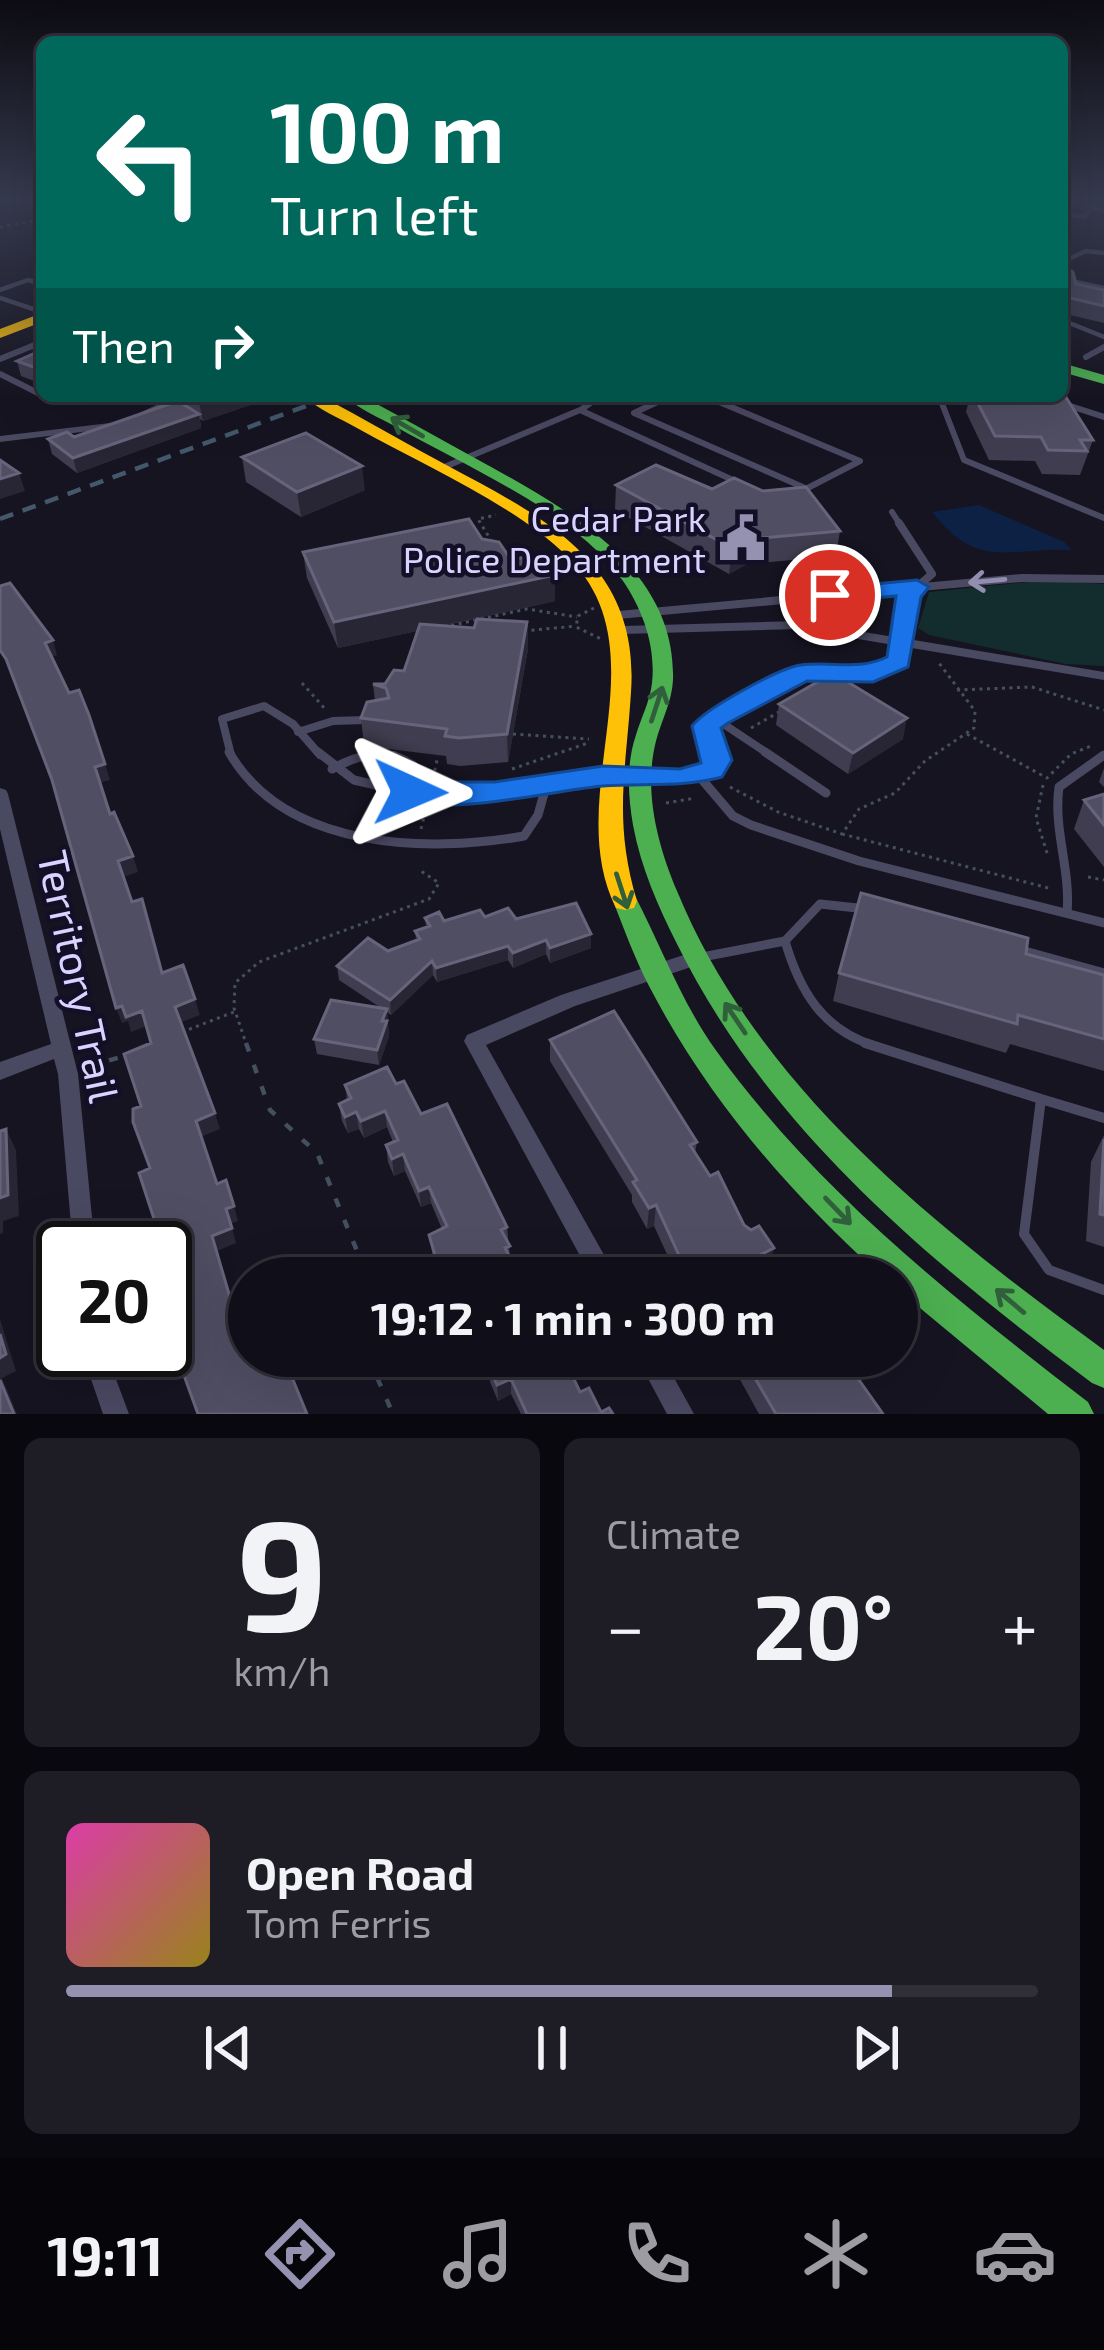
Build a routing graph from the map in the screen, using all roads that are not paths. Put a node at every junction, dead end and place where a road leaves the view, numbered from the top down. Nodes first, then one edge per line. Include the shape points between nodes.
1 (1068, 279) edge
2 (36, 282) edge
3 (1104, 288) edge
4 (0, 290) edge
5 (0, 298) edge
6 (36, 313) edge
7 (36, 318) edge
8 (1068, 322) edge
9 (0, 334) edge
10 (1104, 337) edge
11 (36, 344) edge
12 (0, 359) edge
13 (1078, 361) edge
14 (0, 374) edge
15 (1104, 380) edge
16 (36, 392) edge
17 (170, 402) edge
18 (321, 402) edge
19 (361, 402) edge
20 (591, 402) edge
21 (657, 402) edge
22 (720, 402) edge
23 (941, 402) edge
24 (1061, 403) edge
25 (580, 410) junction
26 (1104, 417) edge
27 (0, 440) edge
28 (463, 459) junction
29 (440, 468) junction
30 (740, 484) edge
31 (806, 488) junction
32 (793, 495) edge
33 (892, 512) dead end
34 (1104, 518) edge
35 (1104, 579) edge
36 (917, 587) junction
37 (656, 620) junction
38 (610, 623) junction
39 (901, 639) junction
40 (1104, 676) edge
41 (716, 719) junction
42 (384, 722) edge
43 (298, 731) junction
44 (1104, 755) edge
45 (332, 769) junction
46 (603, 776) junction
47 (699, 776) junction
48 (641, 779) junction
49 (547, 783) junction
50 (410, 792) junction
51 (0, 794) edge
52 (826, 794) dead end
53 (1067, 913) junction
54 (885, 914) edge
55 (1104, 923) edge
56 (785, 941) junction
57 (1016, 949) edge
58 (696, 958) junction
59 (655, 973) junction
60 (1104, 973) edge
61 (62, 1048) junction
62 (0, 1071) edge
63 (1041, 1099) junction
64 (1104, 1118) edge
65 (82, 1221) edge
66 (593, 1257) edge
67 (1104, 1290) edge
68 (1104, 1371) edge
69 (103, 1377) edge
70 (660, 1377) edge
71 (116, 1414) edge
72 (681, 1414) edge
73 (1076, 1414) edge

1 - 3 lane
2 - 4 lane
5 - 6 lane
7 - 9 street
8 - 10 lane
11 - 12 lane
13 - 15 street
14 - 16 lane
17 - 27 street via 104,428
18 - 29 street
28 -> 19 street
20 - 25 lane
21 - 31 lane via 634,413
22 - 31 lane via 860,460
23 - 34 lane via 964,460
24 - 26 lane
25 - 28 lane
25 - 30 lane
28 - 29 lane
28 - 37 street via 587,531 621,563
29 - 38 street via 569,545 592,568
31 - 32 lane
33 - 36 lane via 932,574
35 -> 36 street
36 - 37 street
36 - 39 street
37 - 38 street
37 - 39 street
48 -> 37 street via 663,684
38 - 46 street via 621,692
39 - 40 street
39 - 41 lane via 892,668 802,673
41 - 47 lane via 706,736 718,760
41 - 52 lane
42 - 43 lane via 333,721
43 - 45 lane
43 - 49 lane via 265,703 222,718 220,736 247,778 302,818 353,838 413,847 524,836
44 - 53 lane via 1059,787 1053,816 1072,880
45 - 50 lane
45 - 50 lane via 363,753 406,758 413,765
46 - 48 lane
46 - 49 lane
46 -> 59 street via 608,848
47 - 48 lane
47 - 53 lane via 751,825
48 - 58 street via 654,862
49 - 50 lane
51 - 61 street, Territory Trail
53 - 55 lane
54 - 56 lane via 820,904
56 - 58 lane
56 - 63 lane via 825,1024 846,1037
57 - 60 lane
58 - 59 street
68 -> 58 street via 962,1261 846,1154 776,1076
59 - 66 street via 474,1041
59 -> 73 street via 738,1096 845,1218 960,1326
61 - 62 street
61 - 65 street, Territory Trail
63 - 64 lane
63 - 67 lane via 1024,1234 1049,1270
69 - 71 street
70 - 72 street

